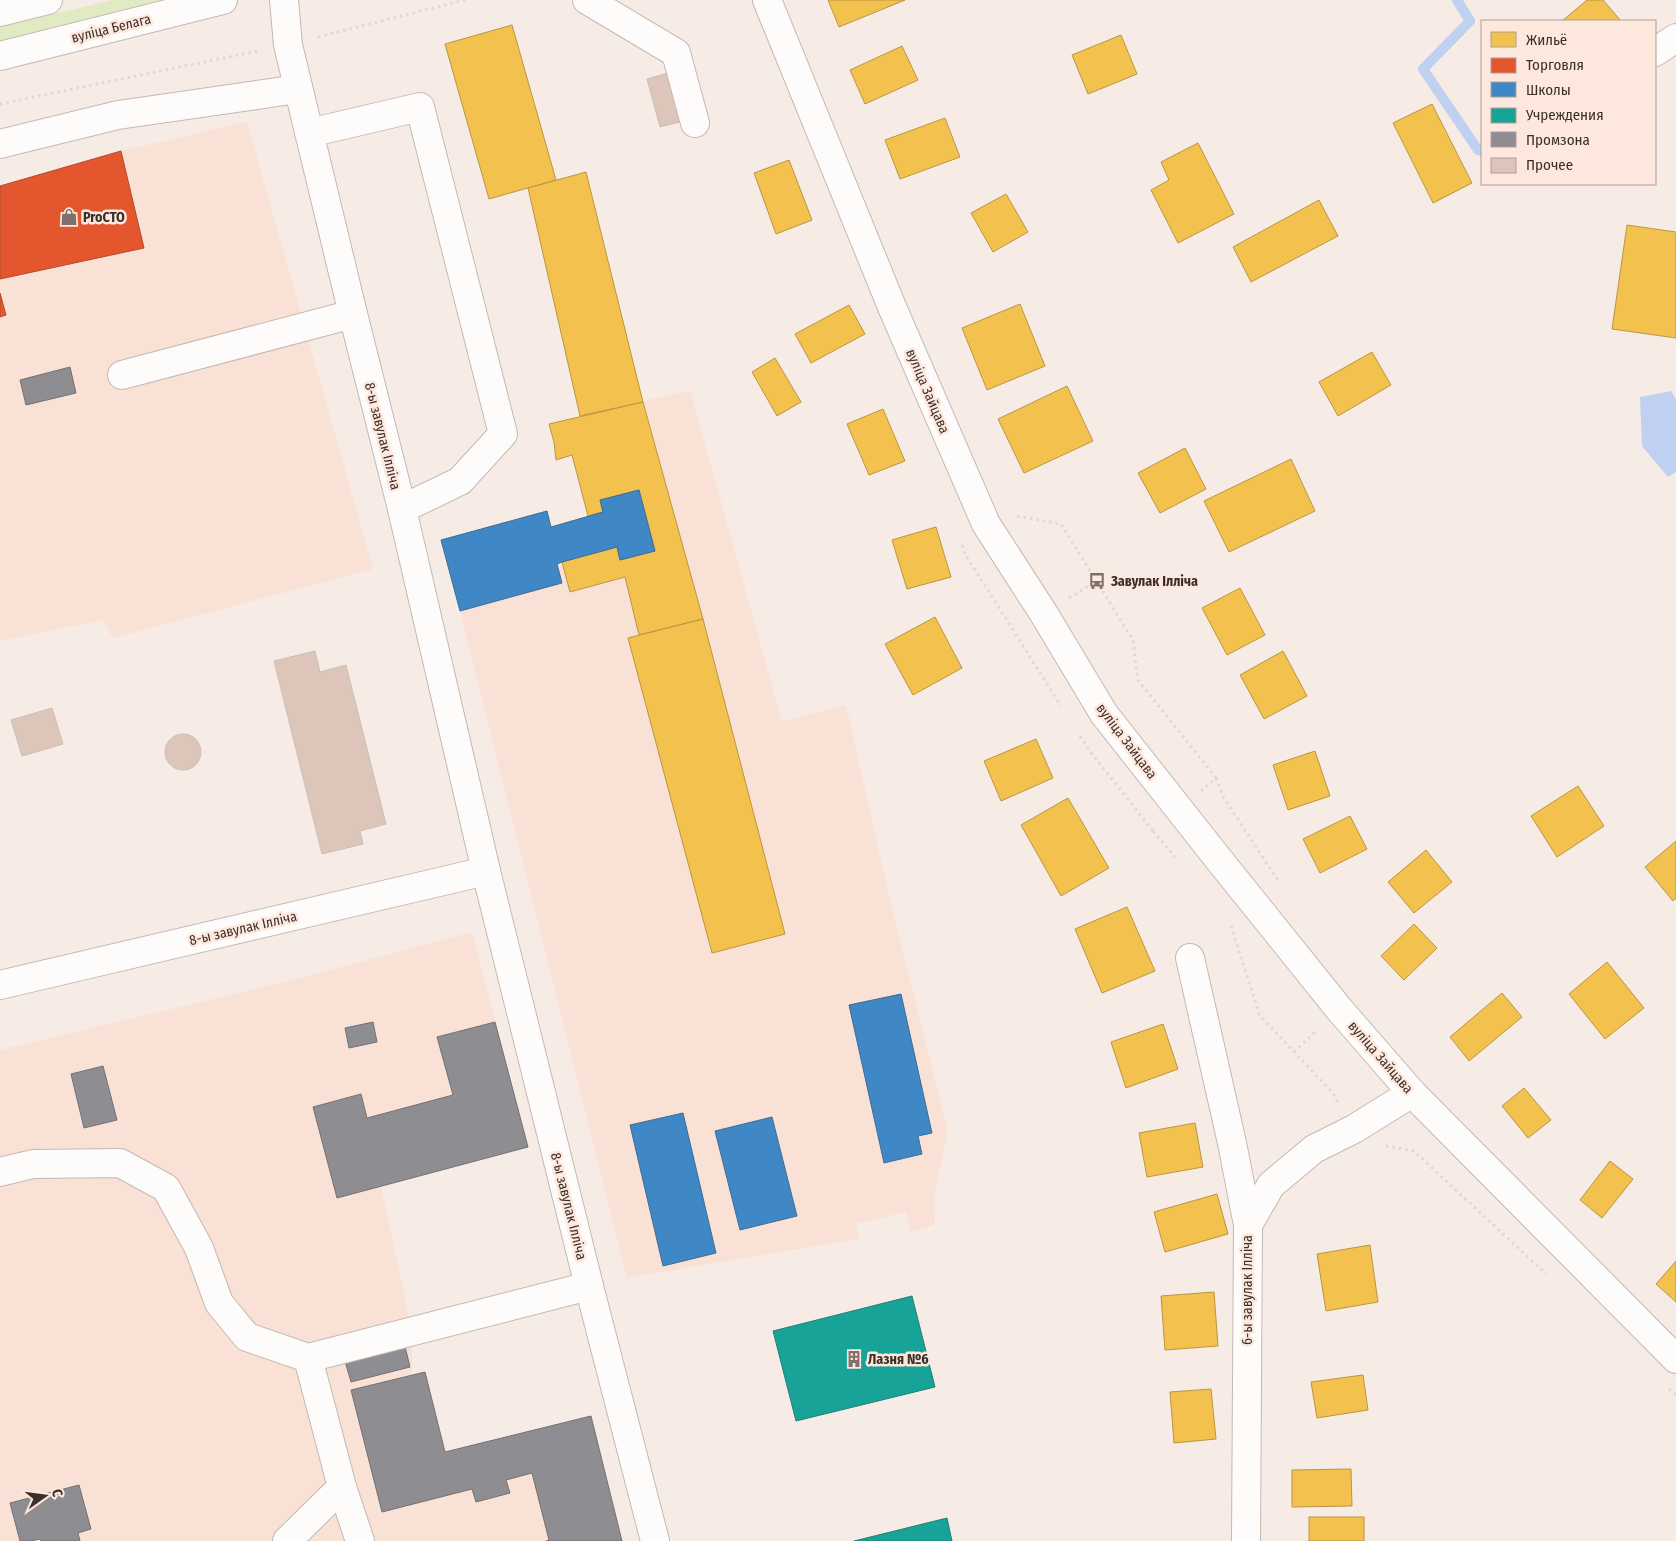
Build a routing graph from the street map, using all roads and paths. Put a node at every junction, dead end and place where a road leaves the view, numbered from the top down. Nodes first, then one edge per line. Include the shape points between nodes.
1 (48, 0) edge
2 (223, 0) edge
3 (284, 0) edge
4 (465, 0) edge
5 (587, 0) edge
6 (767, 0) edge
7 (0, 12) edge
8 (1676, 38) edge
9 (288, 45) junction
10 (1656, 51) edge
11 (0, 56) edge
12 (298, 90) junction
13 (0, 104) edge
14 (695, 123) dead end
15 (309, 134) junction
16 (0, 144) edge
17 (353, 314) junction
18 (122, 375) dead end
19 (402, 509) junction
20 (1061, 524) dead end
21 (1133, 640) dead end
22 (1216, 778) dead end
23 (1153, 831) dead end
24 (1179, 861) dead end
25 (486, 871) junction
26 (1281, 886) dead end
27 (1230, 921) dead end
28 (1190, 958) dead end
29 (0, 986) edge
30 (1412, 1093) junction
31 (1354, 1130) junction
32 (0, 1172) edge
33 (1248, 1225) junction
34 (1552, 1280) dead end
35 (589, 1286) junction
36 (308, 1358) junction
37 (1676, 1359) edge
38 (1669, 1389) dead end
39 (1676, 1395) edge
40 (342, 1487) junction
41 (287, 1541) edge
42 (360, 1541) edge
43 (655, 1541) edge
44 (1246, 1541) edge

1 - 7 street
2 - 11 street, вуліца Белага
3 - 9 street, 8-ы завулак Ілліча
4 - 9 path
5 - 14 street via 676,53
6 - 30 street, вуліца Зайцава via 892,307 986,524 1104,714 1308,970
8 - 10 street
9 - 12 street, 8-ы завулак Ілліча
9 - 13 path
12 - 15 street, 8-ы завулак Ілліча
12 - 16 street via 118,115
15 - 17 street, 8-ы завулак Ілліча
15 - 19 street via 420,107 503,434 460,481
17 - 18 street
17 - 19 street, 8-ы завулак Ілліча
19 - 25 street, 8-ы завулак Ілліча
20 - 21 path
22 - 26 path via 1224,798
23 - 24 path
25 - 29 street, 8-ы завулак Ілліча
25 - 35 street, 8-ы завулак Ілліча
27 - 31 path via 1260,1016 1333,1093
28 - 33 street
30 - 31 street, 6-ы завулак Ілліча
30 - 37 street, вуліца Зайцава
31 - 33 street, 6-ы завулак Ілліча via 1314,1150 1271,1185
31 - 34 path via 1369,1144 1414,1151
32 - 36 street via 33,1164 120,1163 166,1188 199,1248 219,1303 248,1337
33 - 44 street, 6-ы завулак Ілліча
35 - 36 street
35 - 43 street, 8-ы завулак Ілліча
36 - 40 street
38 - 39 path
40 - 41 street
40 - 42 street

